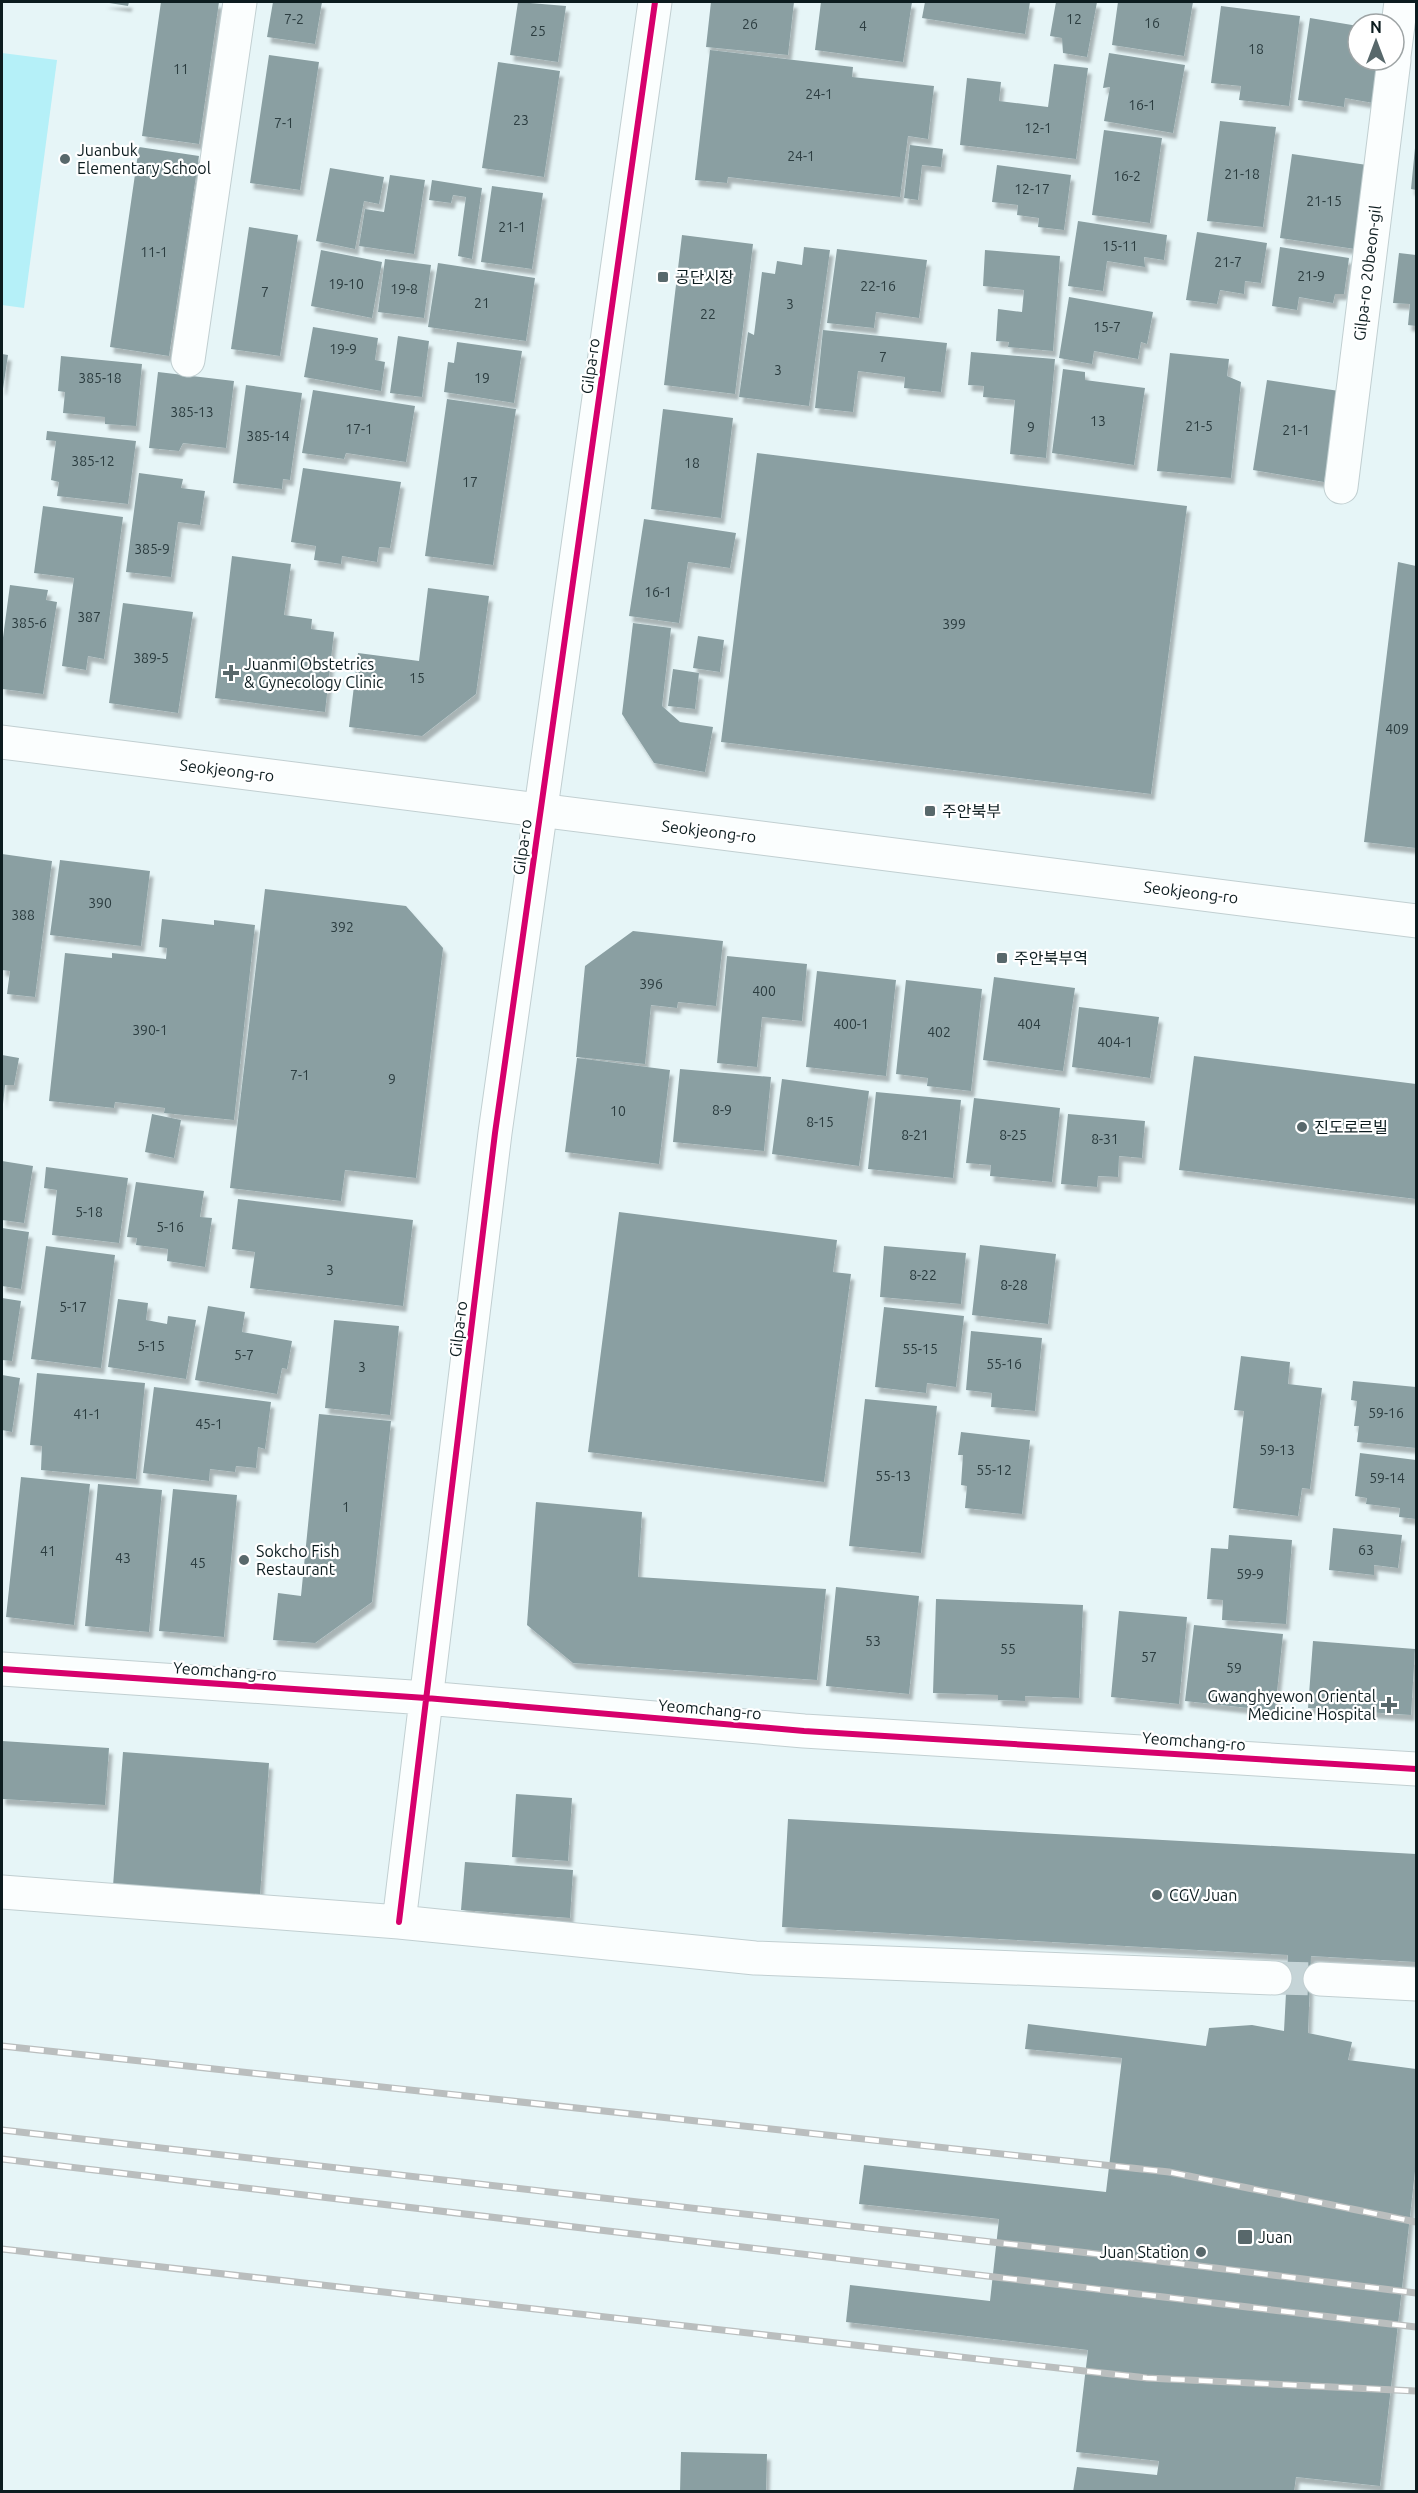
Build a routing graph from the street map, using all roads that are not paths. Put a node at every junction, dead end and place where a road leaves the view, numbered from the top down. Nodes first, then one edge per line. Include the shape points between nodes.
1 (240, 2) edge
2 (655, 2) edge
3 (1392, 72) edge
4 (188, 360) dead end
5 (1341, 487) dead end
6 (2, 742) edge
7 (541, 809) junction
8 (1416, 921) edge
9 (2, 1669) edge
10 (426, 1698) junction
11 (1416, 1768) edge
12 (2, 1892) edge
13 (399, 1922) junction
14 (1275, 1978) tunnel mouth
15 (1320, 1979) tunnel mouth
16 (1416, 1984) edge

1 - 4 street
2 - 7 street, Gilpa-ro
3 - 5 street, Gilpa-ro 20beon-gil
6 - 7 street, Seokjeong-ro
7 - 8 street, Seokjeong-ro
7 - 10 street, Gilpa-ro via 495,1133
9 - 10 street, Yeomchang-ro
10 - 11 street, Yeomchang-ro via 804,1731
10 - 13 street, Gilpa-ro
12 - 13 street
13 - 14 street via 755,1958
15 - 16 street

